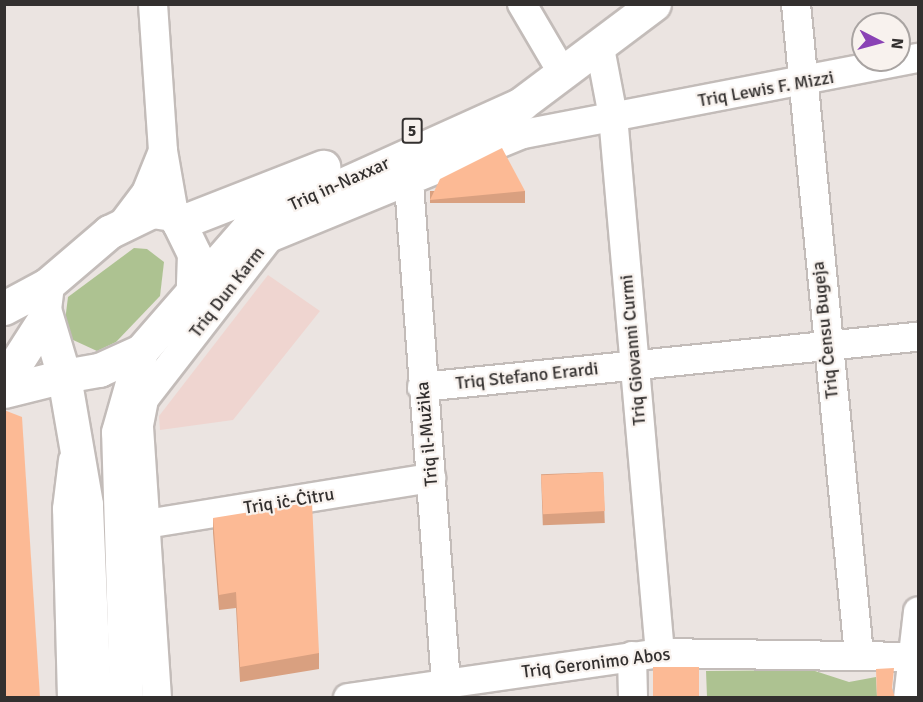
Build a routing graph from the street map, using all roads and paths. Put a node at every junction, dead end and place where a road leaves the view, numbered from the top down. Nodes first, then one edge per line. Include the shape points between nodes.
1 (153, 4) edge
2 (522, 4) edge
3 (625, 4) edge
4 (654, 4) edge
5 (796, 4) edge
6 (600, 48) junction
7 (918, 58) edge
8 (556, 62) junction
9 (802, 83) junction
10 (613, 116) junction
11 (163, 151) junction
12 (409, 184) junction
13 (294, 203) junction
14 (176, 218) junction
15 (124, 222) junction
16 (47, 285) junction
17 (193, 292) junction
18 (4, 308) edge
19 (45, 318) junction
20 (918, 337) edge
21 (827, 350) junction
22 (141, 351) junction
23 (634, 365) junction
24 (64, 376) junction
25 (4, 382) edge
26 (422, 387) junction
27 (4, 391) edge
28 (118, 442) junction
29 (75, 446) junction
30 (431, 478) junction
31 (146, 524) junction
32 (918, 612) edge
33 (646, 655) junction
34 (859, 655) junction
35 (915, 657) edge
36 (446, 683) junction
37 (72, 698) edge
38 (94, 698) edge
39 (126, 698) edge
40 (158, 698) edge
41 (348, 698) edge
42 (633, 698) edge
43 (908, 698) edge

1 - 11 street
2 - 8 street
3 - 8 main road, Triq in-Naxxar / 5
4 - 6 main road, Triq in-Naxxar / 5
5 - 9 street, Triq Ċensu Bugeja
6 - 10 street, Triq Giovanni Curmi
6 - 13 main road, Triq in-Naxxar / 5 via 521,104
7 - 9 street, Triq Lewis F. Mizzi
8 - 14 main road, Triq in-Naxxar / 5 via 432,123
9 - 10 street, Triq Lewis F. Mizzi
9 - 21 street, Triq Ċensu Bugeja
10 - 12 street, Triq Dun Karm via 523,134
10 - 23 street, Triq Giovanni Curmi
11 - 14 street
11 - 15 street via 146,193
12 - 26 street, Triq il-Mużika
12 - 31 street, Triq Dun Karm via 269,238 151,390 139,425
13 - 17 main road, Triq in-Naxxar / 5 via 249,227
13 - 28 main road via 258,233 137,392
14 - 15 main road, Triq in-Naxxar / 5 via 152,211
14 - 17 main road via 194,254
15 - 16 main road, Triq in-Naxxar / 5
16 - 18 main road, Triq in-Naxxar
16 - 19 main road
17 - 22 main road, Triq in-Naxxar / 5
19 - 24 main road
19 - 25 main road
20 - 21 street, Triq Stefano Erardi
21 - 23 street, Triq Stefano Erardi
21 - 34 street, Triq Ċensu Bugeja
22 - 24 main road, Triq in-Naxxar / 5 via 99,370
22 - 28 main road via 124,399
23 - 26 street, Triq Stefano Erardi
23 - 33 street, Triq Giovanni Curmi
24 - 27 main road, Triq in-Naxxar
24 - 29 main road
26 - 30 street, Triq il-Mużika
28 - 39 main road
29 - 37 street via 67,509
29 - 38 main road via 86,504
30 - 31 street, Triq iċ-Ċitru
30 - 36 street, Triq il-Mużika
31 - 40 street, Triq Dun Karm
32 - 35 street
33 - 34 street, Triq Geronimo Abos
33 - 36 street, Triq Geronimo Abos
33 - 42 street, Triq Giovanni Curmi
34 - 35 street, Triq Geronimo Abos
35 - 43 street
36 - 41 street, Triq Geronimo Abos

